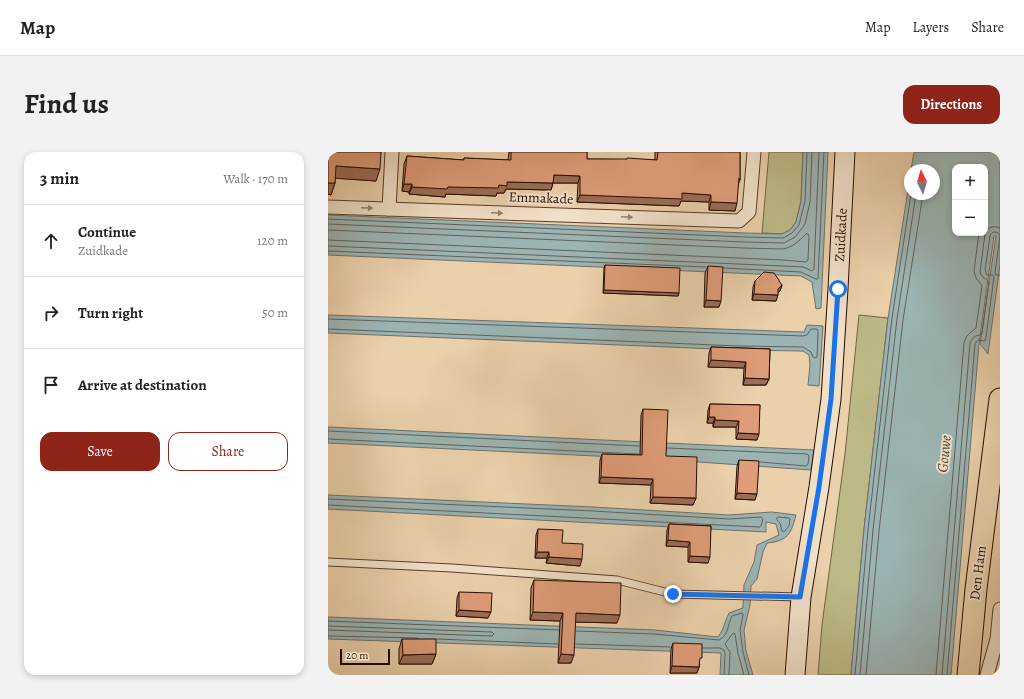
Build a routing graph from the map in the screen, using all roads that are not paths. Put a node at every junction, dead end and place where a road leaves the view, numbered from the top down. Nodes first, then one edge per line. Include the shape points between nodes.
1 (392, 152) edge
2 (754, 152) edge
3 (845, 152) edge
4 (328, 207) edge
5 (389, 209) junction
6 (1000, 399) edge
7 (328, 562) edge
8 (800, 597) junction
9 (1000, 609) edge
10 (795, 675) edge
11 (968, 675) edge
12 (987, 675) edge

1 - 5 street
5 -> 2 street, Emmakade via 739,221 749,212
3 - 8 street, Zuidkade via 831,399
4 -> 5 street, Emmakade
6 - 11 main road, Den Ham
7 - 8 lane via 617,580 673,594
8 - 10 street, Zuidkade
9 - 12 street, Den Ham via 997,639

